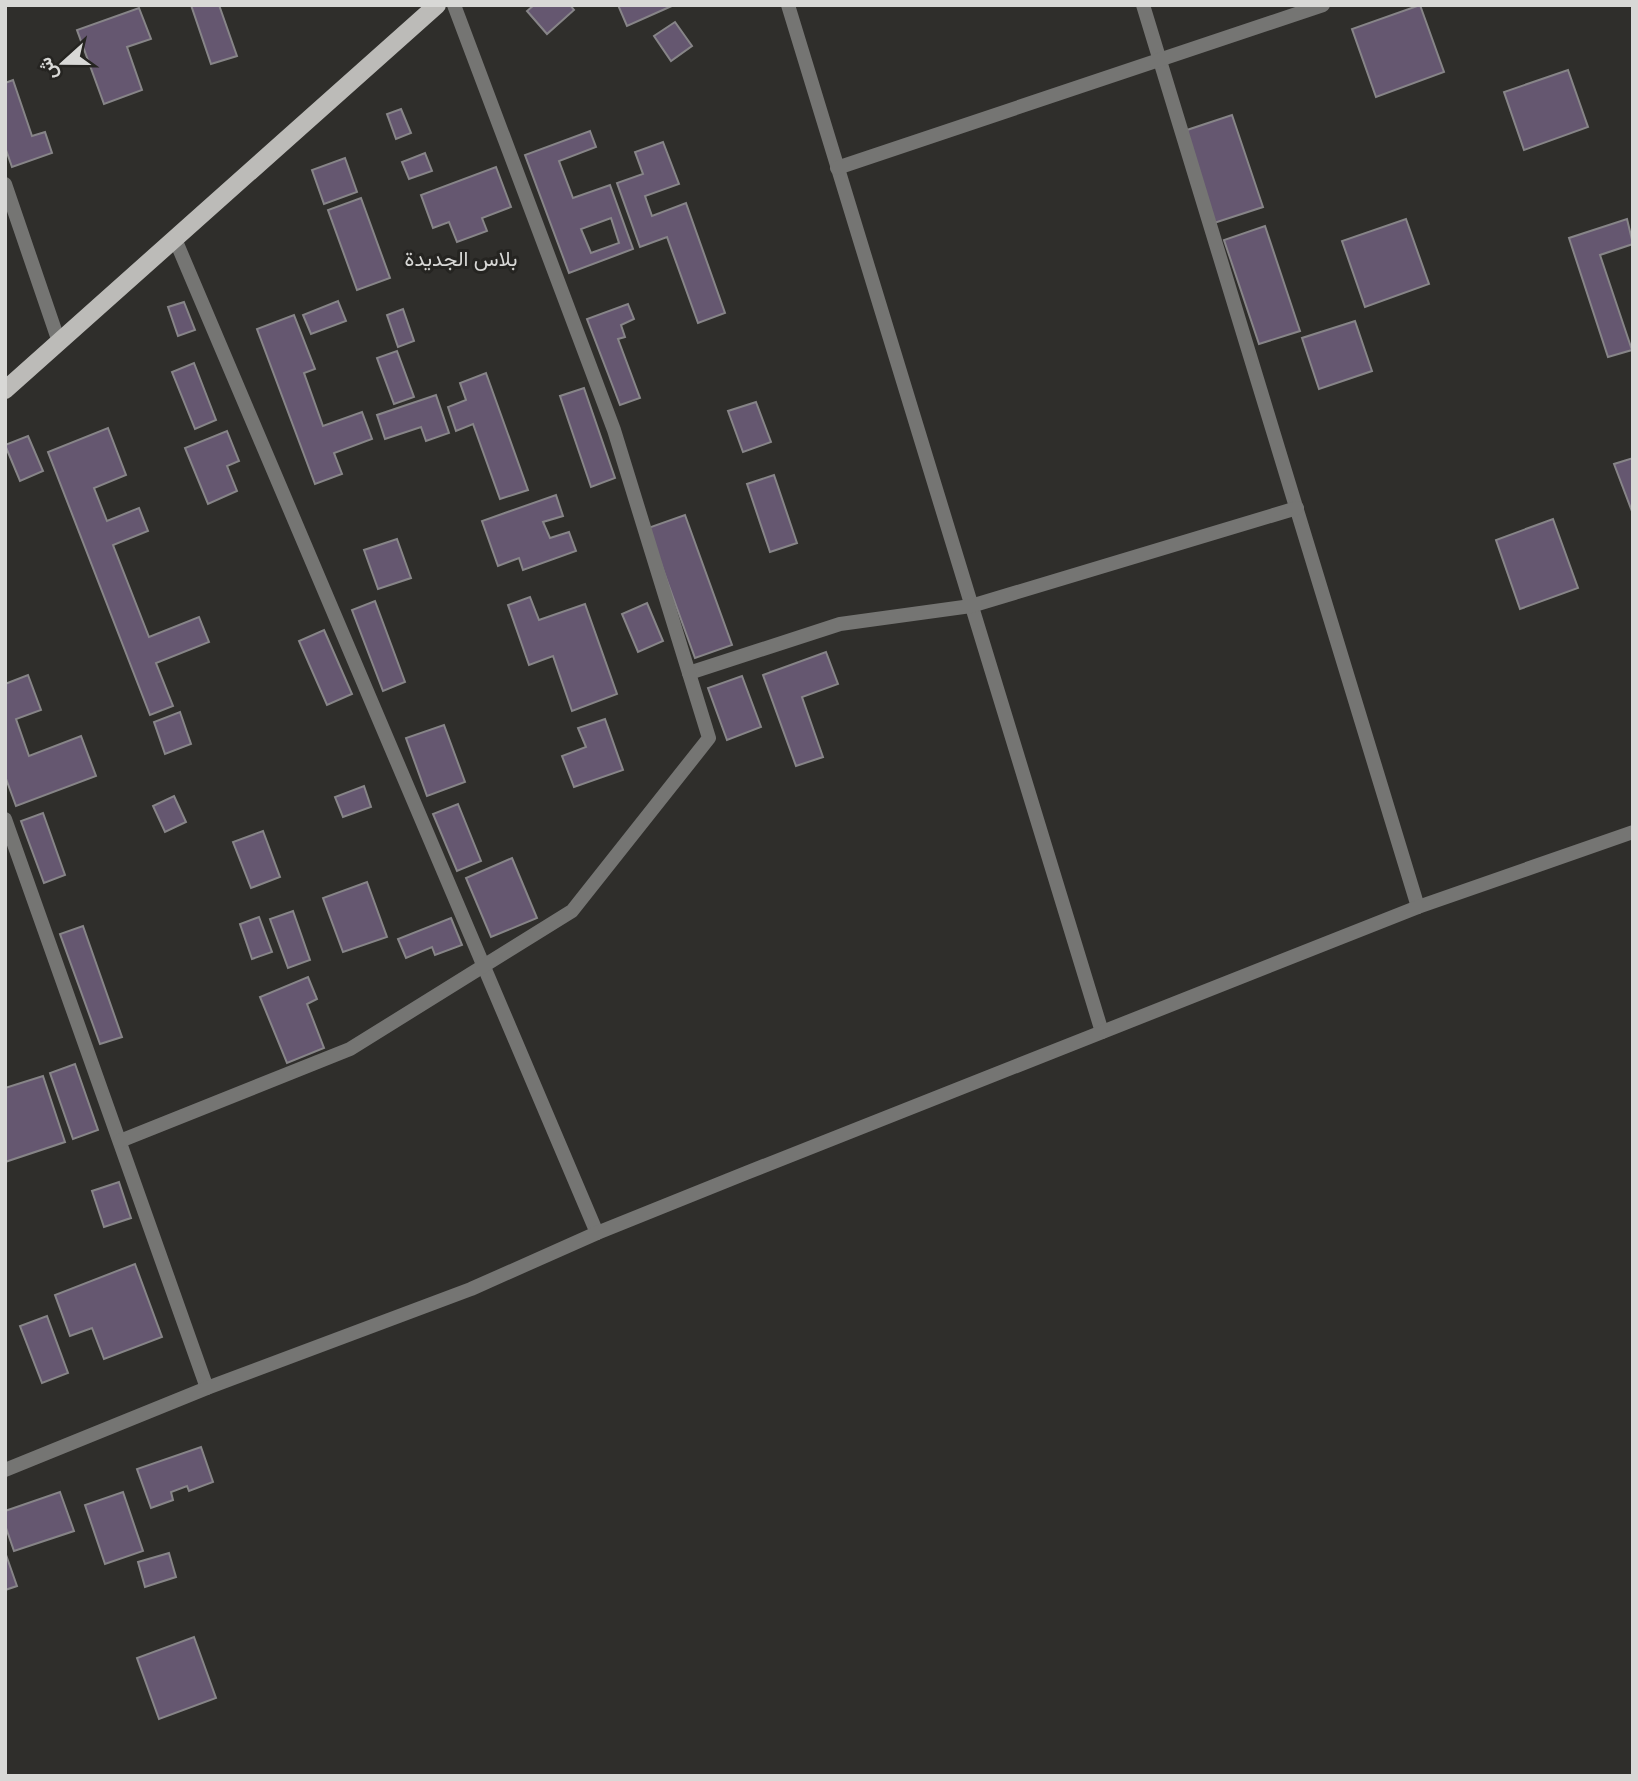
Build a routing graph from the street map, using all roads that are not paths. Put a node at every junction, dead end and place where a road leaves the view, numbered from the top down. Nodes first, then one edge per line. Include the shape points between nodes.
1 (437, 5) edge
2 (454, 5) edge
3 (788, 5) edge
4 (1143, 5) edge
5 (1323, 5) edge
6 (1160, 61) junction
7 (837, 168) junction
8 (5, 184) edge
9 (175, 239) junction
10 (59, 342) junction
11 (5, 390) edge
12 (1297, 508) junction
13 (971, 606) junction
14 (689, 673) junction
15 (5, 818) edge
16 (1633, 832) edge
17 (1418, 907) junction
18 (484, 968) junction
19 (1102, 1032) junction
20 (120, 1141) junction
21 (597, 1233) junction
22 (206, 1388) junction
23 (5, 1470) edge

1 - 9 main road
2 - 14 street via 614,430
3 - 7 street
4 - 6 street
5 - 6 street
6 - 7 street
6 - 12 street
7 - 13 street
8 - 10 street
9 - 10 main road
9 - 18 street
10 - 11 main road
12 - 13 street
12 - 17 street
13 - 14 street via 840,624
13 - 19 street
14 - 18 street via 709,738 572,911
15 - 20 street
16 - 17 street
17 - 19 street
18 - 20 street via 350,1049
18 - 21 street
19 - 21 street
20 - 22 street
21 - 22 street via 471,1289
22 - 23 street

